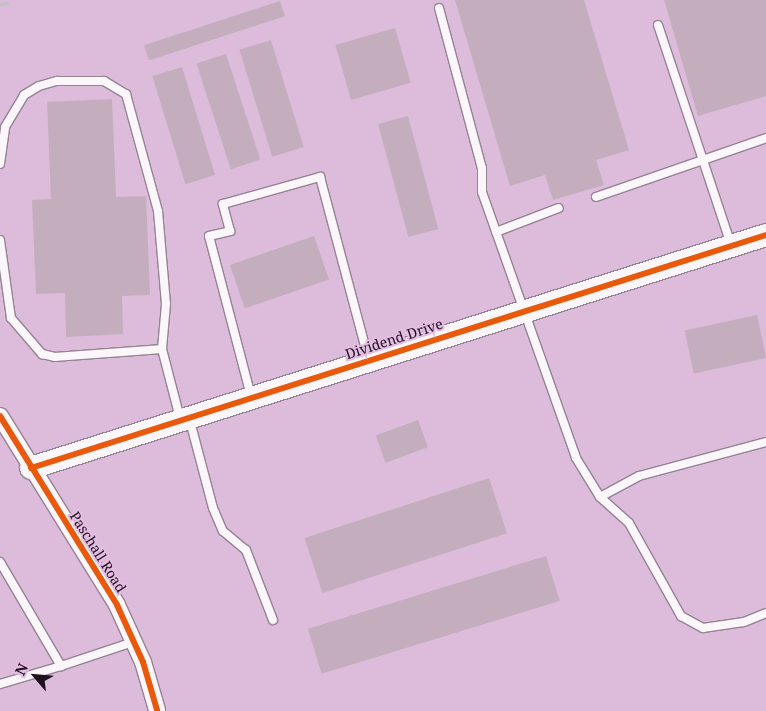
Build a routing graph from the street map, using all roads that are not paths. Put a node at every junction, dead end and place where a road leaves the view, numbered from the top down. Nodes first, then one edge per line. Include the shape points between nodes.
1 (438, 8) dead end
2 (658, 25) dead end
3 (766, 138) edge
4 (702, 161) junction
5 (0, 164) edge
6 (596, 197) dead end
7 (559, 208) dead end
8 (496, 232) junction
9 (766, 235) edge
10 (0, 240) edge
11 (731, 246) junction
12 (524, 310) junction
13 (162, 349) junction
14 (369, 360) junction
15 (251, 396) junction
16 (0, 416) edge
17 (184, 417) junction
18 (766, 442) edge
19 (30, 468) junction
20 (600, 497) junction
21 (0, 562) edge
22 (766, 613) edge
23 (273, 620) dead end
24 (133, 642) junction
25 (61, 666) junction
26 (0, 684) edge
27 (157, 710) edge

1 - 8 lane via 482,168 482,192
2 - 4 lane
3 - 4 lane
4 - 6 lane
4 - 11 lane
5 - 13 lane via 4,127 24,95 39,86 104,81 126,94 158,211 166,304
7 - 8 lane
8 - 12 lane
9 - 11 street, Dividend Drive
10 - 13 lane via 11,318 42,354 55,357
11 - 12 street, Dividend Drive
12 - 14 street, Dividend Drive
12 - 20 lane via 576,458
13 - 17 lane
14 - 15 street, Dividend Drive
14 - 15 lane via 320,177 223,204 230,231 209,236
15 - 17 street, Dividend Drive
16 - 19 street, Paschall Road
17 - 19 street, Dividend Drive
17 - 23 lane via 223,531 246,550
18 - 20 lane via 639,476
19 - 24 street, Paschall Road via 117,605
20 - 22 lane via 629,523 681,616 703,628 744,622
21 - 25 lane
24 - 25 lane
24 - 27 street, Paschall Road
25 - 26 lane

